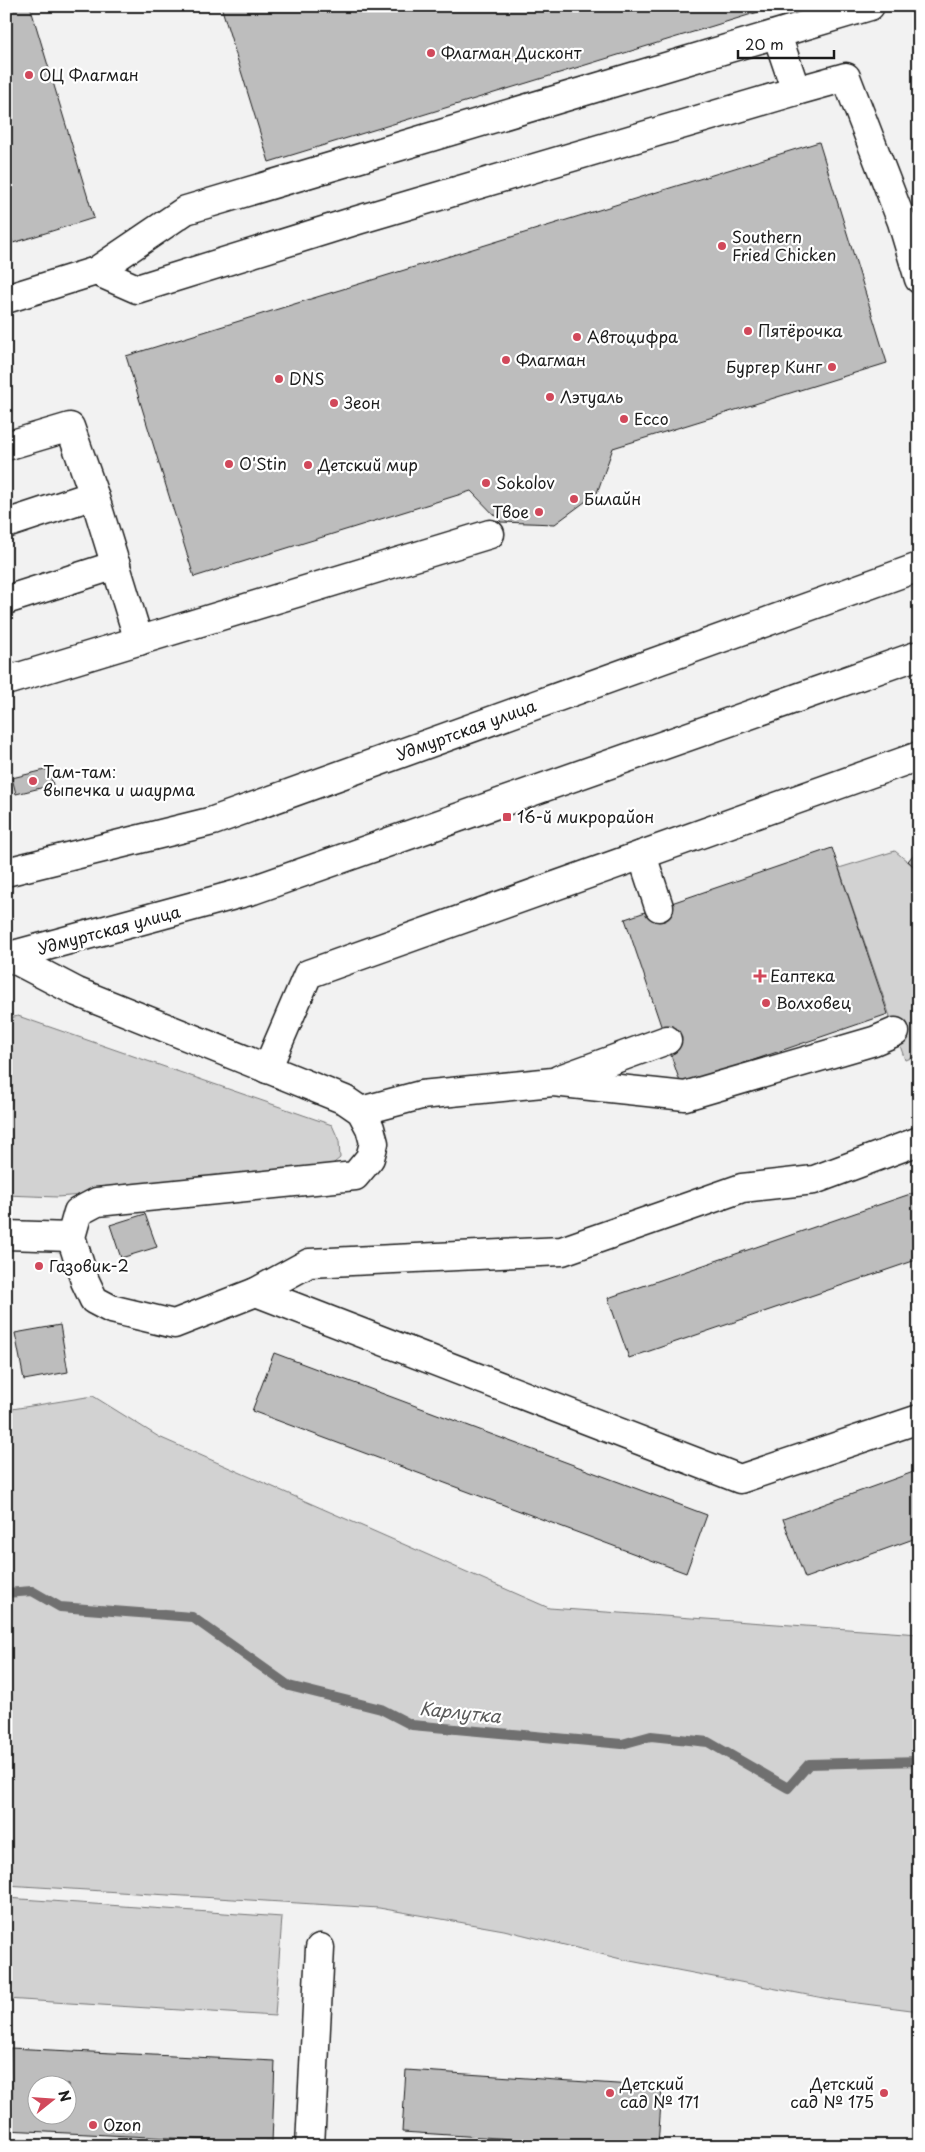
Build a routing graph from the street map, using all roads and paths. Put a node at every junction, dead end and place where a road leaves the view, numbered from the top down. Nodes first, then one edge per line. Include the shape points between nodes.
1 (870, 6) edge
2 (777, 35) junction
3 (796, 91) junction
4 (96, 271) junction
5 (919, 279) edge
6 (6, 299) edge
7 (6, 446) edge
8 (94, 495) junction
9 (6, 524) edge
10 (490, 534) dead end
11 (116, 565) junction
12 (919, 567) edge
13 (6, 600) edge
14 (139, 641) junction
15 (919, 654) edge
16 (6, 681) edge
17 (919, 756) edge
18 (642, 855) junction
19 (6, 872) edge
20 (659, 907) dead end
21 (8, 957) edge
22 (895, 1032) dead end
23 (667, 1040) dead end
24 (267, 1069) junction
25 (554, 1082) junction
26 (361, 1111) junction
27 (919, 1140) edge
28 (6, 1235) edge
29 (70, 1237) junction
30 (256, 1292) junction
31 (919, 1419) edge
32 (320, 1948) dead end
33 (310, 2146) edge

1 - 2 main road
2 - 3 main road
2 - 4 main road via 186,210
3 - 4 main road via 137,289
3 - 5 main road via 846,77 902,222
4 - 6 main road
7 - 8 main road via 70,427
8 - 9 main road
8 - 11 main road
10 - 14 main road
11 - 13 main road
11 - 14 main road
12 - 19 main road, Удмуртская улица via 213,822
14 - 16 main road
15 - 21 main road, Удмуртская улица via 253,890
17 - 18 main road
18 - 20 main road
18 - 24 main road via 308,974
21 - 24 main road via 77,992
22 - 25 main road via 686,1096
23 - 25 main road
24 - 26 main road via 345,1100
25 - 26 main road via 421,1095
26 - 29 main road via 374,1143 370,1158 355,1176 97,1202 78,1212
27 - 30 main road via 814,1180 742,1188 562,1251 309,1263
28 - 29 main road
29 - 30 main road via 84,1281 94,1300 112,1309 174,1324
30 - 31 main road via 740,1479
32 - 33 main road

